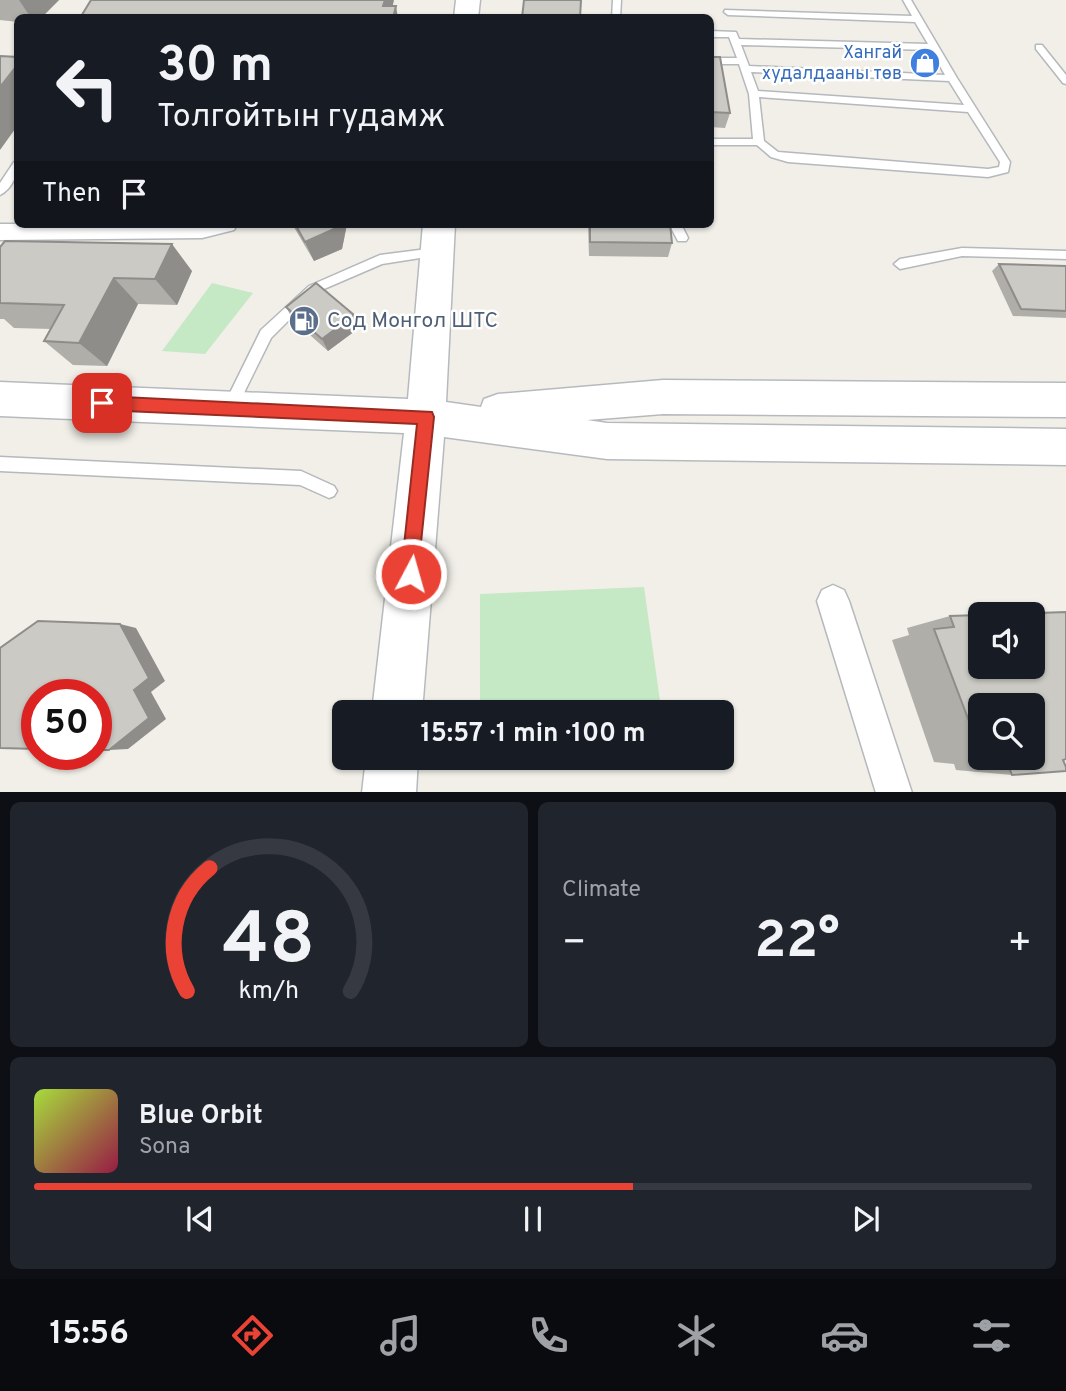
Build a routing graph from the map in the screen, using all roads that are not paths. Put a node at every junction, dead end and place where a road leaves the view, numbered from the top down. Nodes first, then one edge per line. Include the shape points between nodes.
1 (725, 0) edge
2 (907, 0) edge
3 (728, 12) junction
4 (918, 19) junction
5 (714, 35) edge
6 (735, 38) junction
7 (934, 47) junction
8 (1039, 47) dead end
9 (714, 61) edge
10 (746, 65) junction
11 (952, 78) junction
12 (1066, 80) edge
13 (754, 94) junction
14 (972, 110) junction
15 (714, 142) edge
16 (759, 142) junction
17 (14, 171) edge
18 (0, 191) edge
19 (114, 228) edge
20 (153, 228) edge
21 (210, 228) edge
22 (677, 228) edge
23 (0, 232) edge
24 (41, 233) junction
25 (437, 238) edge
26 (682, 238) dead end
27 (27, 254) edge
28 (1066, 255) edge
29 (900, 264) dead end
30 (0, 399) edge
31 (1066, 400) edge
32 (229, 408) junction
33 (426, 417) junction
34 (1066, 447) edge
35 (0, 464) edge
36 (329, 491) dead end
37 (833, 601) dead end
38 (398, 700) edge
39 (391, 770) edge
40 (388, 792) edge
41 (894, 792) edge

1 - 3 lane
2 - 4 lane
3 - 4 lane
3 - 6 lane
4 - 7 lane
5 - 6 lane
6 - 7 lane
6 - 10 lane
7 - 11 lane
8 - 12 lane
9 - 10 lane
10 - 11 lane
10 - 13 lane
11 - 14 lane
13 - 14 lane
13 - 16 lane
14 - 16 lane via 1005,162 999,172 788,158 775,155
15 - 16 lane
17 - 18 lane
19 - 24 street
20 - 21 street
22 - 26 lane
23 - 24 street
24 - 27 street
25 - 32 lane via 313,289 266,334
25 - 33 main road
28 - 29 lane via 962,253
30 - 32 main road
31 - 33 main road via 663,397
32 - 33 main road
33 - 34 main road via 607,441
33 - 38 main road
35 - 36 lane via 301,478
37 - 41 street
39 - 40 main road

